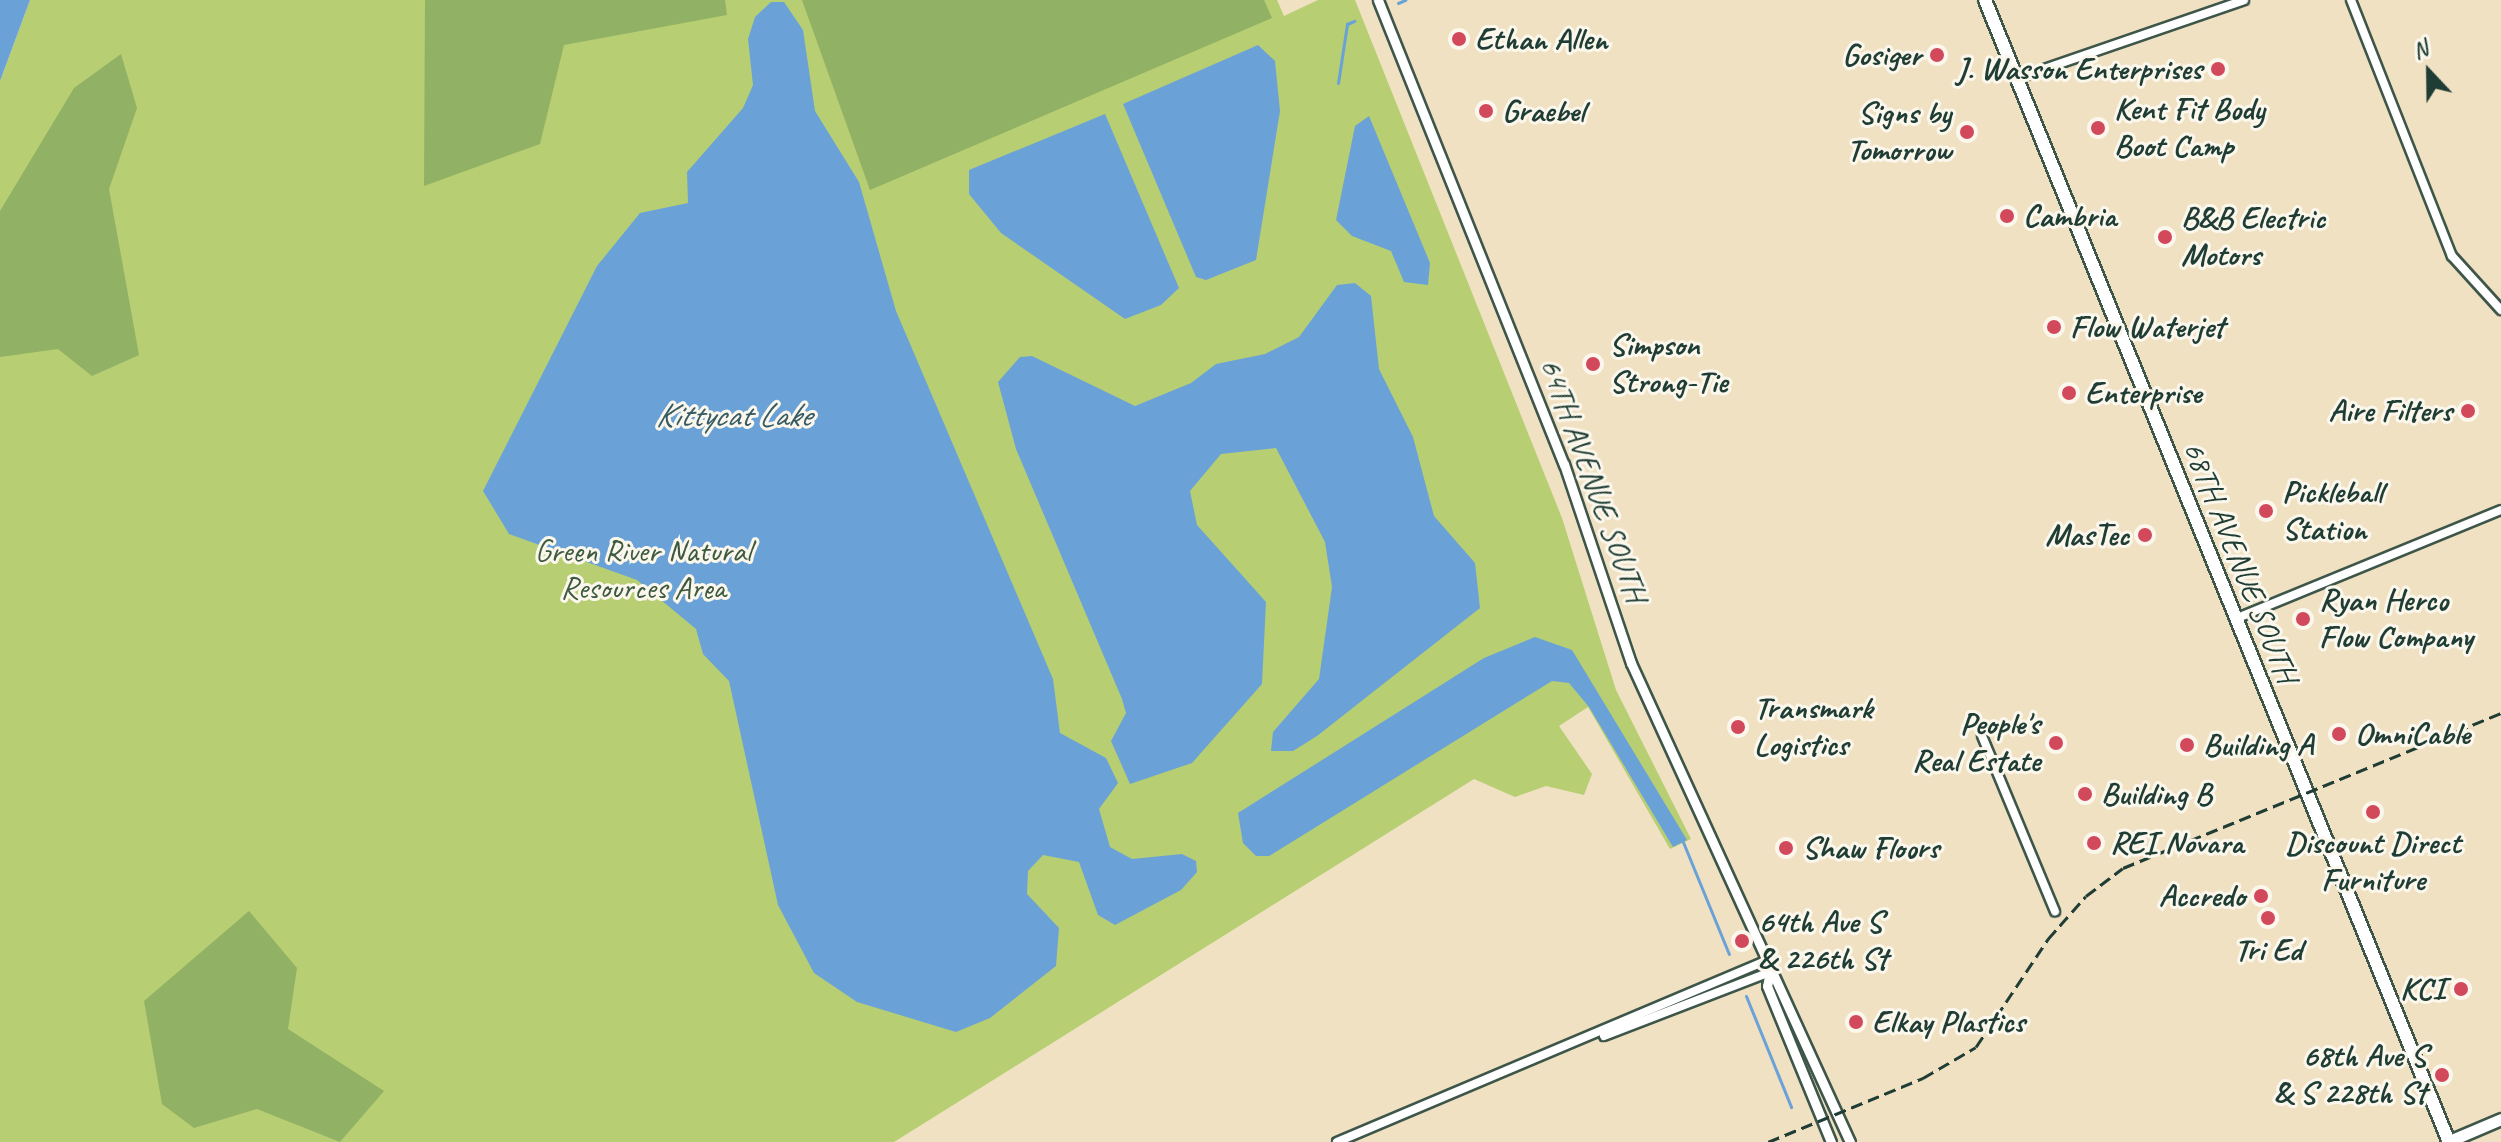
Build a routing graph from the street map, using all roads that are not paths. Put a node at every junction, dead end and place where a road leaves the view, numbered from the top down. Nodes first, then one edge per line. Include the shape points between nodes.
1 (1378, 0) edge
2 (1985, 0) edge
3 (2244, 0) edge
4 (2351, 0) edge
5 (2018, 78) junction
6 (2501, 310) edge
7 (2501, 510) edge
8 (2235, 619) junction
9 (1982, 736) dead end
10 (2055, 911) dead end
11 (1766, 961) junction
12 (1770, 972) junction
13 (1580, 1043) junction
14 (2501, 1119) edge
15 (2448, 1141) edge
16 (1337, 1142) edge
17 (1831, 1142) edge
18 (1850, 1142) edge
19 (2434, 1142) edge

1 - 11 street, 64TH AVENUE SOUTH via 1564,464 1631,663
2 - 5 main road, 68TH AVENUE SOUTH
3 - 5 street
4 - 6 street via 2452,256
5 - 8 main road, 68TH AVENUE SOUTH
7 - 8 street
8 - 15 main road, 68TH AVENUE SOUTH
9 - 10 street
11 - 12 street, 64TH AVENUE SOUTH
11 - 13 street
12 - 13 street
12 - 17 street, 64TH AVENUE SOUTH via 1767,986
12 - 18 street, 64TH AVENUE SOUTH via 1781,981
13 - 16 street
14 - 15 main road
15 - 19 main road

